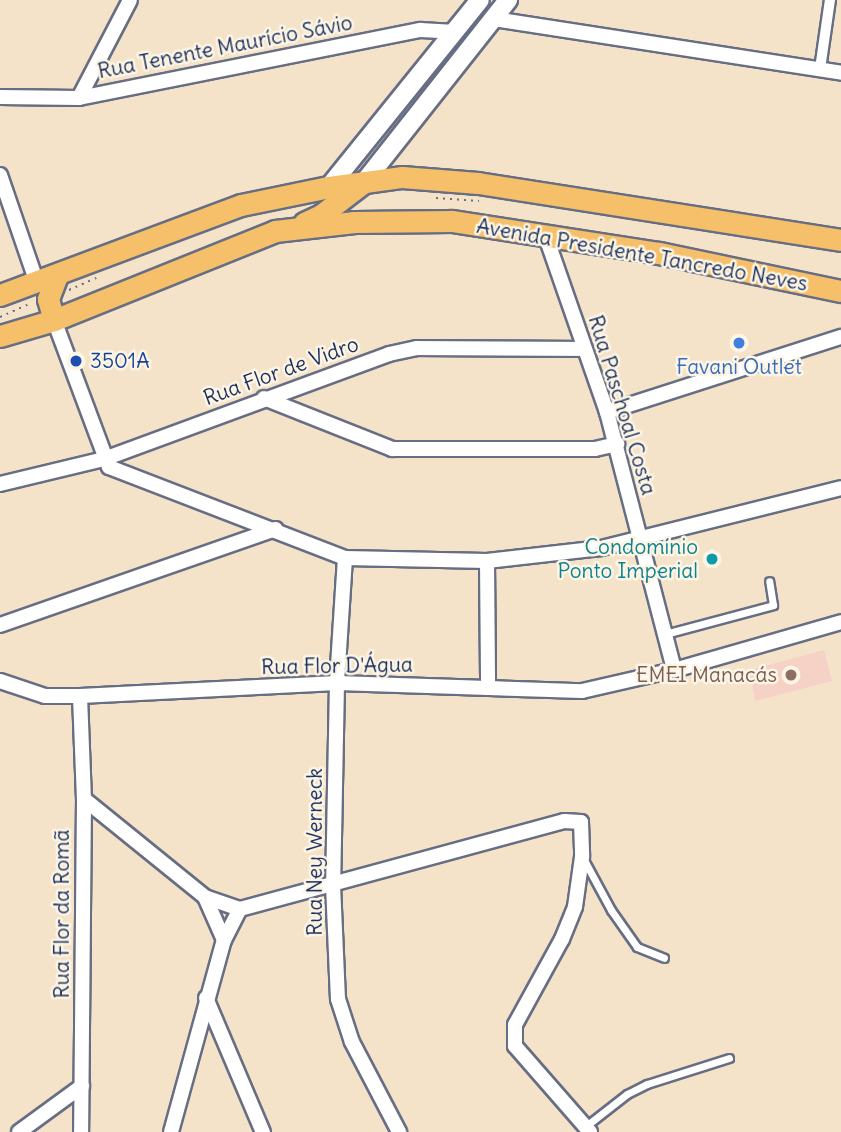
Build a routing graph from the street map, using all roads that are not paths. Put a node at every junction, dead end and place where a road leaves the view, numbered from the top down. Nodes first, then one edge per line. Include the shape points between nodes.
1 (130, 0) edge
2 (480, 0) edge
3 (508, 0) edge
4 (830, 0) edge
5 (494, 19) junction
6 (456, 32) junction
7 (820, 69) junction
8 (841, 73) edge
9 (0, 97) edge
10 (79, 97) junction
11 (0, 175) edge
12 (365, 181) junction
13 (329, 187) junction
14 (275, 231) junction
15 (545, 234) junction
16 (841, 240) edge
17 (57, 275) junction
18 (37, 283) junction
19 (841, 291) edge
20 (0, 295) edge
21 (54, 320) junction
22 (0, 336) edge
23 (841, 337) edge
24 (584, 349) junction
25 (264, 398) junction
26 (607, 412) junction
27 (617, 444) junction
28 (104, 459) junction
29 (0, 484) edge
30 (841, 488) edge
31 (276, 529) junction
32 (640, 541) junction
33 (345, 558) junction
34 (487, 561) junction
35 (769, 581) dead end
36 (841, 622) edge
37 (0, 625) edge
38 (665, 634) junction
39 (674, 670) junction
40 (0, 681) edge
41 (337, 683) junction
42 (488, 688) junction
43 (80, 696) junction
44 (84, 799) junction
45 (582, 857) junction
46 (333, 885) junction
47 (205, 897) junction
48 (240, 909) junction
49 (224, 940) junction
50 (664, 958) dead end
51 (206, 998) junction
52 (729, 1058) dead end
53 (82, 1086) junction
54 (588, 1129) edge
55 (19, 1132) edge
56 (81, 1132) edge
57 (171, 1132) edge
58 (263, 1132) edge
59 (399, 1132) edge

1 - 10 street
2 - 6 street
3 - 5 street
4 - 7 street
5 - 7 street
5 - 12 street
6 - 10 street, Rua Tenente Maurício Sávio via 420,30
6 - 13 street
7 - 8 street
9 - 10 street, Rua Tenente Maurício Sávio
11 - 18 street
12 - 13 main road, Avenida Presidente Tancredo Neves
12 - 14 main road via 321,215
12 - 16 main road, Avenida Presidente Tancredo Neves via 402,177 478,183
13 - 17 main road, Avenida Presidente Tancredo Neves via 241,205
14 - 15 main road, Avenida Presidente Tancredo Neves via 408,220
14 - 21 main road, Avenida Presidente Tancredo Neves
15 - 19 main road, Avenida Presidente Tancredo Neves
15 - 24 street, Rua Paschoal Costa
17 - 18 main road, Avenida Presidente Tancredo Neves
17 - 21 main road via 48,299
18 - 20 main road, Avenida Presidente Tancredo Neves
21 - 22 main road, Avenida Presidente Tancredo Neves
21 - 28 street
23 - 26 street
24 - 25 street, Rua Flor de Vidro via 417,348
24 - 26 street, Rua Paschoal Costa
25 - 27 street via 392,449 595,449
25 - 28 street, Rua Flor de Vidro
26 - 27 street, Rua Paschoal Costa
27 - 32 street, Rua Paschoal Costa
28 - 29 street, Rua Flor de Vidro
28 - 31 street via 122,474
30 - 32 street
31 - 33 street
31 - 37 street
32 - 34 street
32 - 38 street, Rua Paschoal Costa
33 - 34 street
33 - 41 street, Rua Ney Werneck
34 - 42 street
35 - 38 lane via 773,605
36 - 39 street, Rua Flor D'Água
38 - 39 street, Rua Paschoal Costa
39 - 42 street, Rua Flor D'Água via 582,691
40 - 43 street, Rua Flor D'Água via 45,696
41 - 42 street, Rua Flor D'Água
41 - 43 street, Rua Flor D'Água
41 - 46 street, Rua Ney Werneck
43 - 44 street, Rua Flor da Romã
44 - 47 street
44 - 53 street, Rua Flor da Romã
45 - 46 street via 583,826 575,819
45 - 50 lane via 637,947
45 - 54 street via 569,924 514,1025 516,1046
46 - 48 street
46 - 59 street, Rua Ney Werneck via 338,999 352,1042
47 - 48 street
47 - 49 street
48 - 49 street
49 - 51 street
51 - 57 street
51 - 58 street
52 - 54 lane via 627,1094
53 - 55 street
53 - 56 street, Rua Flor da Romã

